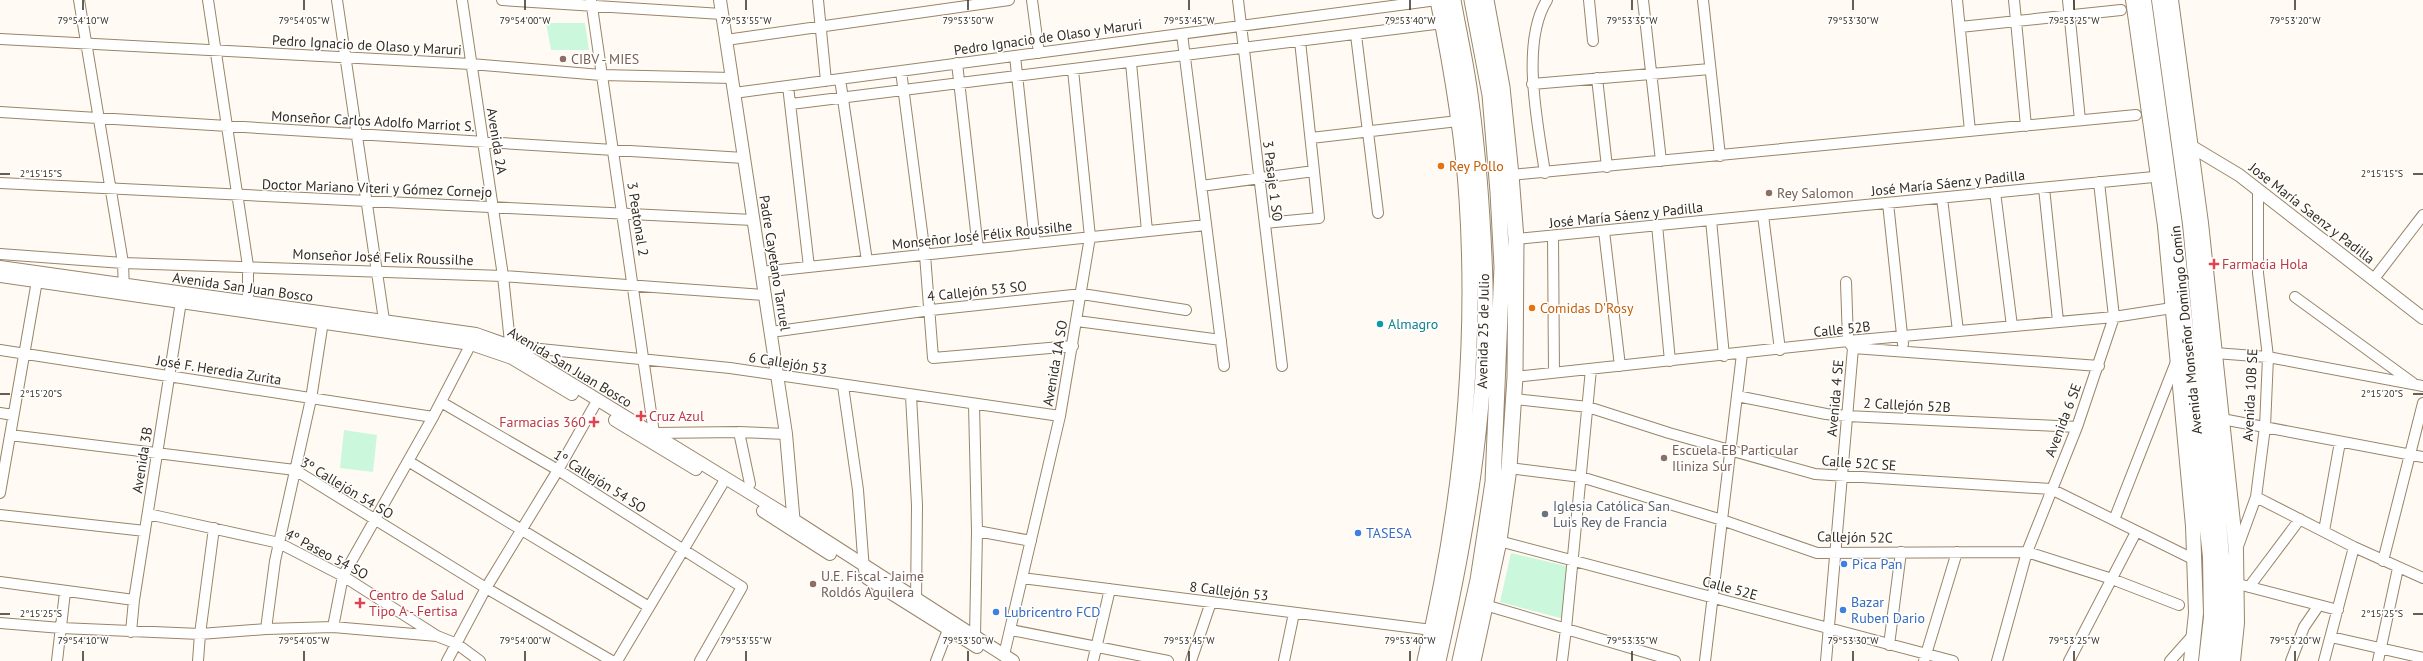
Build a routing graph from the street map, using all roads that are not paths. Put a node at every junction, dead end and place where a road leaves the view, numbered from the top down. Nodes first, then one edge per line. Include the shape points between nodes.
1 (79, 0) edge
2 (208, 0) edge
3 (337, 0) edge
4 (462, 0) edge
5 (502, 0) edge
6 (720, 0) edge
7 (818, 0) edge
8 (1009, 0) edge
9 (1032, 0) edge
10 (1238, 0) edge
11 (1438, 0) edge
12 (1453, 0) edge
13 (1472, 0) edge
14 (1486, 0) edge
15 (1547, 0) edge
16 (1589, 0) edge
17 (1643, 0) edge
18 (1703, 0) edge
19 (1958, 0) edge
20 (2014, 0) edge
21 (2068, 0) edge
22 (2133, 0) edge
23 (2144, 0) edge
24 (2159, 0) edge
25 (2171, 0) edge
26 (591, 3) edge
27 (1373, 4) edge
28 (2121, 10) dead end
29 (722, 14) junction
30 (2070, 16) junction
31 (2016, 22) junction
32 (1442, 23) junction
33 (822, 26) junction
34 (1240, 26) junction
35 (1960, 27) junction
36 (1182, 34) junction
37 (1356, 35) junction
38 (0, 39) edge
39 (726, 40) junction
40 (1300, 41) junction
41 (1593, 41) dead end
42 (86, 44) junction
43 (1243, 48) junction
44 (216, 50) junction
45 (1040, 53) junction
46 (1184, 55) junction
47 (1015, 56) junction
48 (346, 58) junction
49 (957, 63) junction
50 (1131, 63) junction
51 (471, 64) junction
52 (1710, 69) junction
53 (1073, 70) junction
54 (902, 71) junction
55 (1651, 74) junction
56 (602, 75) junction
57 (1016, 77) junction
58 (732, 78) junction
59 (1597, 78) junction
60 (840, 79) junction
61 (826, 81) junction
62 (959, 84) junction
63 (1532, 84) junction
64 (788, 86) junction
65 (904, 91) junction
66 (734, 93) junction
67 (842, 98) junction
68 (791, 104) junction
69 (0, 112) edge
70 (2136, 115) dead end
71 (99, 118) junction
72 (1458, 120) junction
73 (2080, 120) junction
74 (227, 126) junction
75 (2026, 126) junction
76 (1368, 131) junction
77 (1970, 131) junction
78 (356, 134) junction
79 (1311, 138) junction
80 (483, 141) junction
81 (2183, 142) junction
82 (613, 150) junction
83 (1720, 156) junction
84 (744, 158) junction
85 (1661, 161) junction
86 (1607, 167) junction
87 (1314, 171) junction
88 (1545, 173) junction
89 (1511, 175) junction
90 (2163, 176) junction
91 (1258, 179) junction
92 (0, 182) edge
93 (2099, 182) junction
94 (1201, 186) junction
95 (2044, 188) junction
96 (111, 189) junction
97 (2258, 189) junction
98 (1995, 192) junction
99 (238, 196) junction
100 (1942, 198) junction
101 (366, 200) junction
102 (1888, 203) junction
103 (493, 206) junction
104 (1378, 213) dead end
105 (622, 215) junction
106 (1763, 215) junction
107 (2423, 215) edge
108 (753, 220) junction
109 (1711, 220) junction
110 (1265, 223) junction
111 (1206, 225) junction
112 (1657, 225) junction
113 (1148, 231) junction
114 (1604, 231) junction
115 (1553, 236) junction
116 (1090, 237) junction
117 (1516, 239) junction
118 (1034, 243) junction
119 (978, 249) junction
120 (0, 254) edge
121 (925, 255) junction
122 (867, 261) junction
123 (123, 263) junction
124 (248, 266) junction
125 (0, 267) edge
126 (809, 267) junction
127 (1502, 267) junction
128 (377, 270) junction
129 (761, 272) junction
130 (0, 276) edge
131 (503, 276) junction
132 (38, 277) junction
133 (2373, 280) junction
134 (1846, 282) dead end
135 (634, 286) junction
136 (124, 289) junction
137 (1082, 294) junction
138 (764, 295) junction
139 (182, 297) junction
140 (2295, 297) dead end
141 (248, 306) junction
142 (2172, 308) junction
143 (931, 310) junction
144 (1186, 310) dead end
145 (1515, 310) junction
146 (2114, 317) junction
147 (324, 318) junction
148 (2423, 318) edge
149 (1077, 321) junction
150 (2058, 321) junction
151 (385, 326) junction
152 (2012, 326) junction
153 (770, 332) junction
154 (1958, 332) junction
155 (1903, 338) junction
156 (474, 339) junction
157 (1221, 340) junction
158 (1851, 345) junction
159 (510, 346) junction
160 (1073, 346) junction
161 (0, 350) edge
162 (1780, 350) junction
163 (1904, 352) junction
164 (2215, 353) junction
165 (24, 354) junction
166 (1742, 354) junction
167 (1724, 356) junction
168 (2268, 357) junction
169 (512, 358) junction
170 (645, 359) junction
171 (1670, 361) junction
172 (2177, 362) junction
173 (1224, 366) dead end
174 (1282, 366) dead end
175 (1620, 366) junction
176 (2099, 366) junction
177 (1591, 369) junction
178 (1554, 373) junction
179 (777, 375) junction
180 (169, 377) junction
181 (1515, 377) junction
182 (843, 386) junction
183 (2419, 386) edge
184 (911, 396) junction
185 (1737, 396) junction
186 (311, 399) junction
187 (1515, 399) junction
188 (441, 402) junction
189 (2423, 403) edge
190 (595, 404) junction
191 (974, 404) junction
192 (1588, 407) junction
193 (0, 413) edge
194 (13, 415) junction
195 (1060, 416) junction
196 (1847, 416) junction
197 (433, 418) junction
198 (2222, 419) junction
199 (2077, 427) junction
200 (2265, 427) junction
201 (739, 432) junction
202 (786, 434) junction
203 (10, 435) junction
204 (651, 437) junction
205 (2340, 442) junction
206 (1730, 451) junction
207 (157, 454) junction
208 (2409, 455) junction
209 (2423, 457) edge
210 (408, 461) junction
211 (1509, 468) junction
212 (295, 470) junction
213 (558, 470) junction
214 (1581, 477) junction
215 (1842, 477) junction
216 (724, 482) junction
217 (750, 484) dead end
218 (0, 489) edge
219 (2050, 489) junction
220 (2256, 497) junction
221 (2230, 499) junction
222 (2204, 506) junction
223 (148, 514) junction
224 (0, 515) edge
225 (2300, 519) junction
226 (374, 520) junction
227 (1722, 520) junction
228 (2114, 520) junction
229 (794, 525) junction
230 (214, 528) junction
231 (145, 531) junction
232 (521, 531) junction
233 (978, 531) junction
234 (2324, 531) junction
235 (2136, 532) junction
236 (1030, 541) junction
237 (1499, 541) junction
238 (279, 543) junction
239 (2354, 547) junction
240 (683, 550) junction
241 (1836, 552) junction
242 (1901, 552) junction
243 (1956, 552) junction
244 (2027, 552) junction
245 (2236, 552) junction
246 (1573, 560) junction
247 (2196, 560) junction
248 (2383, 560) junction
249 (2398, 568) junction
250 (864, 571) junction
251 (343, 576) junction
252 (1022, 578) junction
253 (2423, 578) edge
254 (2112, 579) junction
255 (0, 582) edge
256 (2243, 585) junction
257 (486, 588) junction
258 (1110, 590) junction
259 (65, 592) junction
260 (1713, 598) junction
261 (134, 600) junction
262 (1211, 602) junction
263 (916, 603) junction
264 (1485, 605) junction
265 (2319, 605) junction
266 (2179, 606) dead end
267 (649, 607) junction
268 (2338, 610) junction
269 (1294, 613) junction
270 (0, 623) edge
271 (950, 626) junction
272 (333, 627) junction
273 (61, 628) junction
274 (266, 629) junction
275 (1566, 629) junction
276 (1829, 629) junction
277 (1011, 630) junction
278 (1432, 630) junction
279 (132, 632) junction
280 (200, 634) junction
281 (2194, 634) junction
282 (437, 636) junction
283 (975, 636) junction
284 (2331, 637) junction
285 (457, 644) junction
286 (1889, 645) junction
287 (1097, 647) junction
288 (2381, 648) junction
289 (2227, 655) edge
290 (1925, 658) edge
291 (2423, 658) edge
292 (1005, 659) edge
293 (57, 661) edge
294 (198, 661) edge
295 (447, 661) edge
296 (480, 661) edge
297 (612, 661) edge
298 (617, 661) edge
299 (700, 661) edge
300 (936, 661) edge
301 (1093, 661) edge
302 (1168, 661) edge
303 (1190, 661) edge
304 (1284, 661) edge
305 (1425, 661) edge
306 (1438, 661) edge
307 (1460, 661) edge
308 (1473, 661) edge
309 (1562, 661) edge
310 (1675, 661) edge
311 (1705, 661) edge
312 (1826, 661) edge
313 (1953, 661) edge
314 (1997, 661) edge
315 (2069, 661) edge
316 (2170, 661) edge
317 (2191, 661) edge
318 (2206, 661) edge
319 (2291, 661) edge
320 (2324, 661) edge
321 (2378, 661) edge

1 - 42 street
2 - 44 street
3 - 48 street
4 - 51 street, Avenida 2A
5 - 26 street
6 - 29 street, Padre Cayetano Tarruel
7 - 33 street
8 - 33 street
9 - 45 street
10 - 34 street, 3 Pasaje 1 SO
11 - 27 street, Pedro Ignacio de Olaso y Maruri
11 - 32 main road, Avenida 25 de Julio
12 - 306 main road, Avenida 25 de Julio via 1471,101 1481,196 1485,284 1482,385 1473,479 1457,577
13 - 127 main road, Avenida 25 de Julio via 1490,95
14 - 89 main road via 1502,87
15 - 63 street via 1542,7 1536,31
16 - 41 street
17 - 55 street
18 - 52 street
19 - 35 street
20 - 31 street
21 - 30 street
22 - 90 main road, Avenida Monseñor Domingo Comín
23 - 90 main road, Avenida Monseñor Domingo Comín
24 - 81 main road, Avenida Monseñor Domingo Comín
25 - 81 main road, Avenida Monseñor Domingo Comín
26 - 29 street
26 - 56 street, 3 Peatonal 2
27 - 34 street, Pedro Ignacio de Olaso y Maruri
28 - 30 street
29 - 39 street, Padre Cayetano Tarruel
30 - 31 street
30 - 73 street
31 - 35 street
31 - 75 street
32 - 37 street
32 - 72 main road, Avenida 25 de Julio
33 - 39 street
33 - 61 street
34 - 36 street, Pedro Ignacio de Olaso y Maruri
34 - 43 street, 3 Pasaje 1 SO
35 - 77 street
36 - 45 street, Pedro Ignacio de Olaso y Maruri
36 - 46 street
37 - 40 street
37 - 76 street
38 - 42 street, Pedro Ignacio de Olaso y Maruri
39 - 58 street, Padre Cayetano Tarruel
40 - 43 street
40 - 79 street
42 - 44 street, Pedro Ignacio de Olaso y Maruri
42 - 71 street
43 - 46 street
43 - 91 street, 3 Pasaje 1 SO
44 - 48 street, Pedro Ignacio de Olaso y Maruri
44 - 74 street
45 - 47 street, Pedro Ignacio de Olaso y Maruri
46 - 50 street
46 - 94 street
47 - 49 street, Pedro Ignacio de Olaso y Maruri
47 - 57 street
48 - 51 street, Pedro Ignacio de Olaso y Maruri
48 - 78 street
49 - 54 street, Pedro Ignacio de Olaso y Maruri
49 - 62 street
50 - 53 street
50 - 113 street
51 - 56 street, Pedro Ignacio de Olaso y Maruri
51 - 80 street, Avenida 2A
52 - 55 street
52 - 83 street
53 - 57 street
53 - 116 street, Avenida 1A SO
54 - 60 street, Pedro Ignacio de Olaso y Maruri
54 - 65 street
55 - 59 street
55 - 85 street
56 - 58 street, Pedro Ignacio de Olaso y Maruri
56 - 82 street, 3 Peatonal 2
57 - 62 street
57 - 118 street
58 - 66 street, Padre Cayetano Tarruel
59 - 63 street
59 - 86 street
60 - 61 street, Pedro Ignacio de Olaso y Maruri
60 - 67 street
61 - 64 street, Pedro Ignacio de Olaso y Maruri
62 - 65 street
62 - 119 street
63 - 88 street
64 - 66 street, Pedro Ignacio de Olaso y Maruri
64 - 68 street
65 - 67 street
65 - 121 street
66 - 84 street, Padre Cayetano Tarruel
67 - 68 street
67 - 122 street
68 - 126 street
69 - 71 street, Monseñor Carlos Adolfo Marriot S.
70 - 73 street
71 - 74 street, Monseñor Carlos Adolfo Marriot S.
71 - 96 street
72 - 76 street
72 - 278 main road, Avenida 25 de Julio via 1467,198 1470,290 1467,384 1459,477
73 - 75 street
74 - 78 street, Monseñor Carlos Adolfo Marriot S.
74 - 99 street
75 - 77 street
76 - 79 street
76 - 104 street
77 - 83 street
78 - 80 street, Monseñor Carlos Adolfo Marriot S.
78 - 101 street
79 - 87 street
80 - 82 street, Monseñor Carlos Adolfo Marriot S.
80 - 103 street, Avenida 2A
81 - 97 street, Jose María Saenz y Padilla
81 - 164 main road, Avenida Monseñor Domingo Comín via 2201,223
81 - 222 main road, Avenida Monseñor Domingo Comín via 2190,224
82 - 84 street, Monseñor Carlos Adolfo Marriot S.
82 - 105 street, 3 Peatonal 2
83 - 85 street
84 - 108 street, Padre Cayetano Tarruel
85 - 86 street
86 - 88 street
87 - 91 street
87 - 110 street via 1319,218
88 - 89 street
89 - 117 main road
90 - 93 street, José María Sáenz y Padilla
90 - 142 main road, Avenida Monseñor Domingo Comín
90 - 222 main road, Avenida Monseñor Domingo Comín via 2175,225
91 - 94 street
91 - 110 street, 3 Pasaje 1 SO
92 - 96 street, Doctor Mariano Viteri y Gómez Cornejo
93 - 95 street, José María Sáenz y Padilla
93 - 146 street, Avenida 6 SE
94 - 111 street
95 - 98 street, José María Sáenz y Padilla
95 - 150 street
96 - 99 street, Doctor Mariano Viteri y Gómez Cornejo
96 - 123 street
97 - 133 street, Jose María Saenz y Padilla
97 - 168 street, Avenida 10B SE via 2258,273
98 - 100 street, José María Sáenz y Padilla
98 - 152 street
99 - 101 street, Doctor Mariano Viteri y Gómez Cornejo
99 - 124 street
100 - 102 street, José María Sáenz y Padilla
100 - 154 street
101 - 103 street, Doctor Mariano Viteri y Gómez Cornejo
101 - 128 street
102 - 106 street, José María Sáenz y Padilla
102 - 155 street
103 - 105 street, Doctor Mariano Viteri y Gómez Cornejo
103 - 131 street, Avenida 2A
105 - 108 street, Doctor Mariano Viteri y Gómez Cornejo
105 - 135 street, 3 Peatonal 2
106 - 109 street, José María Sáenz y Padilla
106 - 162 street
107 - 133 street
108 - 129 street, Padre Cayetano Tarruel
109 - 112 street, José María Sáenz y Padilla
109 - 167 street
110 - 174 street, 3 Pasaje 1 SO
111 - 113 street, Monseñor José Félix Roussilhe
111 - 157 street
112 - 114 street, José María Sáenz y Padilla
112 - 171 street
113 - 116 street, Monseñor José Félix Roussilhe
114 - 115 street, José María Sáenz y Padilla
114 - 175 street
115 - 117 street, José María Sáenz y Padilla
115 - 178 street
116 - 118 street, Monseñor José Félix Roussilhe
116 - 137 street, Avenida 1A SO
117 - 145 main road
118 - 119 street, Monseñor José Félix Roussilhe
119 - 121 street, Monseñor José Félix Roussilhe
120 - 123 street, Monseñor José Felix Roussilhe
121 - 122 street, Monseñor José Félix Roussilhe
121 - 143 street
122 - 126 street, Monseñor José Félix Roussilhe
123 - 124 street, Monseñor José Felix Roussilhe
123 - 136 street
124 - 128 street, Monseñor José Felix Roussilhe
124 - 141 street
125 - 132 street, Avenida San Juan Bosco
126 - 129 street, Monseñor José Félix Roussilhe
127 - 145 main road
127 - 307 main road, Avenida 25 de Julio via 1493,482 1478,580
128 - 131 street, Monseñor José Felix Roussilhe
128 - 151 street
129 - 138 street, Padre Cayetano Tarruel
130 - 132 street, Avenida San Juan Bosco
131 - 135 street, Monseñor José Felix Roussilhe
131 - 159 street, Avenida 2A
132 - 136 street, Avenida San Juan Bosco
132 - 165 street
133 - 148 street, Jose María Saenz y Padilla
134 - 158 street, Avenida 4 SE
135 - 138 street, Monseñor José Felix Roussilhe
135 - 170 street, 3 Peatonal 2
136 - 139 street, Avenida San Juan Bosco
137 - 143 street, 4 Callejón 53 SO
137 - 144 street, 4 Callejón 53 SO
137 - 149 street, Avenida 1A SO
138 - 153 street, Padre Cayetano Tarruel
139 - 141 street, Avenida San Juan Bosco
139 - 180 street, Avenida 3B
140 - 183 street
141 - 147 street, Avenida San Juan Bosco
142 - 146 street, Calle 52B
142 - 172 main road, Avenida Monseñor Domingo Comín
143 - 153 street, 4 Callejón 53 SO
143 - 160 street via 933,358
145 - 181 main road
146 - 150 street, Calle 52B
146 - 176 street, Avenida 6 SE
147 - 151 street, Avenida San Juan Bosco
147 - 186 street
149 - 157 street
149 - 160 street, Avenida 1A SO
150 - 152 street, Calle 52B
151 - 156 street, Avenida San Juan Bosco
152 - 154 street, Calle 52B
153 - 179 street, Padre Cayetano Tarruel
154 - 155 street, Calle 52B
155 - 158 street, Calle 52B
155 - 163 street
156 - 159 street, Avenida San Juan Bosco
156 - 169 street, Avenida San Juan Bosco
156 - 188 street
157 - 173 street
158 - 162 street, Calle 52B
158 - 163 street
158 - 196 street, Avenida 4 SE
159 - 169 street, Avenida 2A
159 - 170 street, 6 Callejón 53
159 - 190 street, Avenida San Juan Bosco
160 - 195 street, Avenida 1A SO
161 - 165 street, José F. Heredia Zurita
162 - 166 street, Calle 52B
163 - 176 street
164 - 168 street
164 - 198 main road, Avenida Monseñor Domingo Comín
165 - 180 street, José F. Heredia Zurita
165 - 194 street
166 - 167 street, Calle 52B
166 - 185 street
167 - 171 street, Calle 52B
168 - 183 street
168 - 200 street, Avenida 10B SE
169 - 190 street, Avenida San Juan Bosco
170 - 179 street, 6 Callejón 53
170 - 204 street, 3 Peatonal 2
171 - 175 street, Calle 52B
172 - 222 main road, Avenida Monseñor Domingo Comín
172 - 228 street
175 - 177 street, Calle 52B
176 - 199 street, Avenida 6 SE
177 - 178 street, Calle 52B
177 - 192 street
178 - 181 street, Calle 52B
179 - 182 street, 6 Callejón 53
179 - 202 street, Padre Cayetano Tarruel
180 - 186 street, José F. Heredia Zurita
180 - 207 street, Avenida 3B
181 - 187 main road
182 - 184 street, 6 Callejón 53
182 - 250 street via 858,490
184 - 191 street, 6 Callejón 53
184 - 263 street via 917,505
185 - 196 street, 2 Callejón 52B
185 - 206 street
186 - 197 street, José F. Heredia Zurita
186 - 212 street
187 - 192 street, Calle 52C SE
187 - 211 main road
188 - 197 street
188 - 213 street, 1º Callejón 54 SO
189 - 208 street
190 - 204 street, Avenida San Juan Bosco
190 - 213 street
191 - 195 street, 6 Callejón 53
191 - 233 street
192 - 206 street, Calle 52C SE
192 - 214 street
193 - 194 street
194 - 203 street
195 - 236 street, Avenida 1A SO
196 - 199 street, 2 Callejón 52B
196 - 215 street, Avenida 4 SE
197 - 210 street
198 - 200 street
198 - 221 main road, Avenida Monseñor Domingo Comín
199 - 219 street, Avenida 6 SE
200 - 205 street
200 - 220 street, Avenida 10B SE
201 - 202 street
201 - 204 street
201 - 217 street
202 - 229 street, Padre Cayetano Tarruel
203 - 207 street, 3º Callejón 54 SO
203 - 218 street
204 - 216 street, Avenida San Juan Bosco
205 - 208 street
205 - 234 street
206 - 215 street, Calle 52C SE via 1815,474
206 - 227 street
207 - 212 street, 3º Callejón 54 SO
207 - 223 street, Avenida 3B
208 - 209 street
208 - 248 street
210 - 226 street
210 - 232 street
211 - 214 street, Callejón 52C
211 - 237 main road
212 - 226 street, 3º Callejón 54 SO
212 - 238 street
213 - 232 street
213 - 240 street, 1º Callejón 54 SO
214 - 227 street, Callejón 52C
214 - 246 street
215 - 219 street, Calle 52C SE
215 - 241 street, Avenida 4 SE
216 - 229 street, Avenida San Juan Bosco
216 - 240 street
219 - 228 street, Calle 52C SE
219 - 244 street, Avenida 6 SE
220 - 225 street
220 - 245 street, Avenida 10B SE
221 - 222 main road
221 - 245 main road, Avenida Monseñor Domingo Comín
222 - 247 main road, Avenida Monseñor Domingo Comín
222 - 289 main road, Avenida Monseñor Domingo Comín via 2222,555
222 - 318 main road, Avenida Monseñor Domingo Comín via 2211,593
223 - 230 street, 4º Paseo 54 SO
223 - 231 street, Avenida 3B
224 - 231 street
225 - 234 street
225 - 256 street
226 - 251 street
226 - 257 street, 3º Callejón 54 SO
227 - 241 street, Callejón 52C via 1817,553
227 - 260 street
228 - 235 street, Calle 52C SE
229 - 250 street, Avenida San Juan Bosco
230 - 238 street, 4º Paseo 54 SO
230 - 280 street
231 - 261 street, Avenida 3B
232 - 257 street
232 - 267 street
233 - 236 street
233 - 283 street
234 - 239 street
235 - 247 street, Calle 52C SE
235 - 254 street
236 - 252 street, Avenida 1A SO
237 - 246 street, Calle 52E
237 - 264 main road
238 - 251 street, 4º Paseo 54 SO
238 - 274 street
239 - 248 street
239 - 268 street
240 - 267 street
240 - 299 street, 1º Callejón 54 SO via 742,587
241 - 242 street, Callejón 52C
241 - 276 street, Avenida 4 SE
242 - 243 street, Callejón 52C
242 - 286 street
243 - 244 street, Callejón 52C
243 - 290 street
244 - 254 street, Callejón 52C
244 - 314 street, Avenida 6 SE
245 - 256 main road, Avenida Monseñor Domingo Comín
246 - 260 street, Calle 52E
246 - 275 street
247 - 281 main road, Avenida Monseñor Domingo Comín
248 - 249 street
249 - 253 street
249 - 288 street
250 - 263 street, Avenida San Juan Bosco
251 - 272 street
251 - 282 street, 4º Paseo 54 SO
252 - 258 street, 8 Callejón 53
252 - 277 street, Avenida 1A SO
254 - 266 street, Callejón 52C
254 - 315 street
255 - 259 street
256 - 265 street
256 - 289 main road, Avenida Monseñor Domingo Comín
257 - 285 street
257 - 297 street, 3º Callejón 54 SO
258 - 262 street, 8 Callejón 53
258 - 287 street
259 - 261 street
259 - 273 street
260 - 276 street, Calle 52E
260 - 311 street
261 - 279 street, Avenida 3B
262 - 269 street, 8 Callejón 53
262 - 303 street
263 - 271 street, Avenida San Juan Bosco
264 - 275 street
264 - 308 main road
265 - 268 street
265 - 319 street via 2304,627
267 - 298 street
268 - 284 street
269 - 278 street, 8 Callejón 53
269 - 304 street
270 - 273 street
271 - 283 street, Avenida San Juan Bosco
271 - 292 street, Avenida San Juan Bosco
271 - 300 street
272 - 274 street
272 - 282 street
273 - 279 street
273 - 293 street
274 - 280 street
275 - 309 street
275 - 310 street
276 - 286 street, Calle 52E
276 - 312 street, Avenida 4 SE
277 - 287 street
277 - 292 street, Avenida 1A SO
278 - 305 main road, Avenida 25 de Julio
279 - 280 street
280 - 294 street
281 - 316 street
281 - 317 main road, Avenida Monseñor Domingo Comín
282 - 285 street, 4º Paseo 54 SO
283 - 292 street, Avenida San Juan Bosco
284 - 288 street
284 - 320 street
285 - 295 street
285 - 296 street, 4º Paseo 54 SO
286 - 290 street, Calle 52E
287 - 301 street
287 - 302 street
288 - 291 street
288 - 321 street
290 - 313 street, Calle 52E

